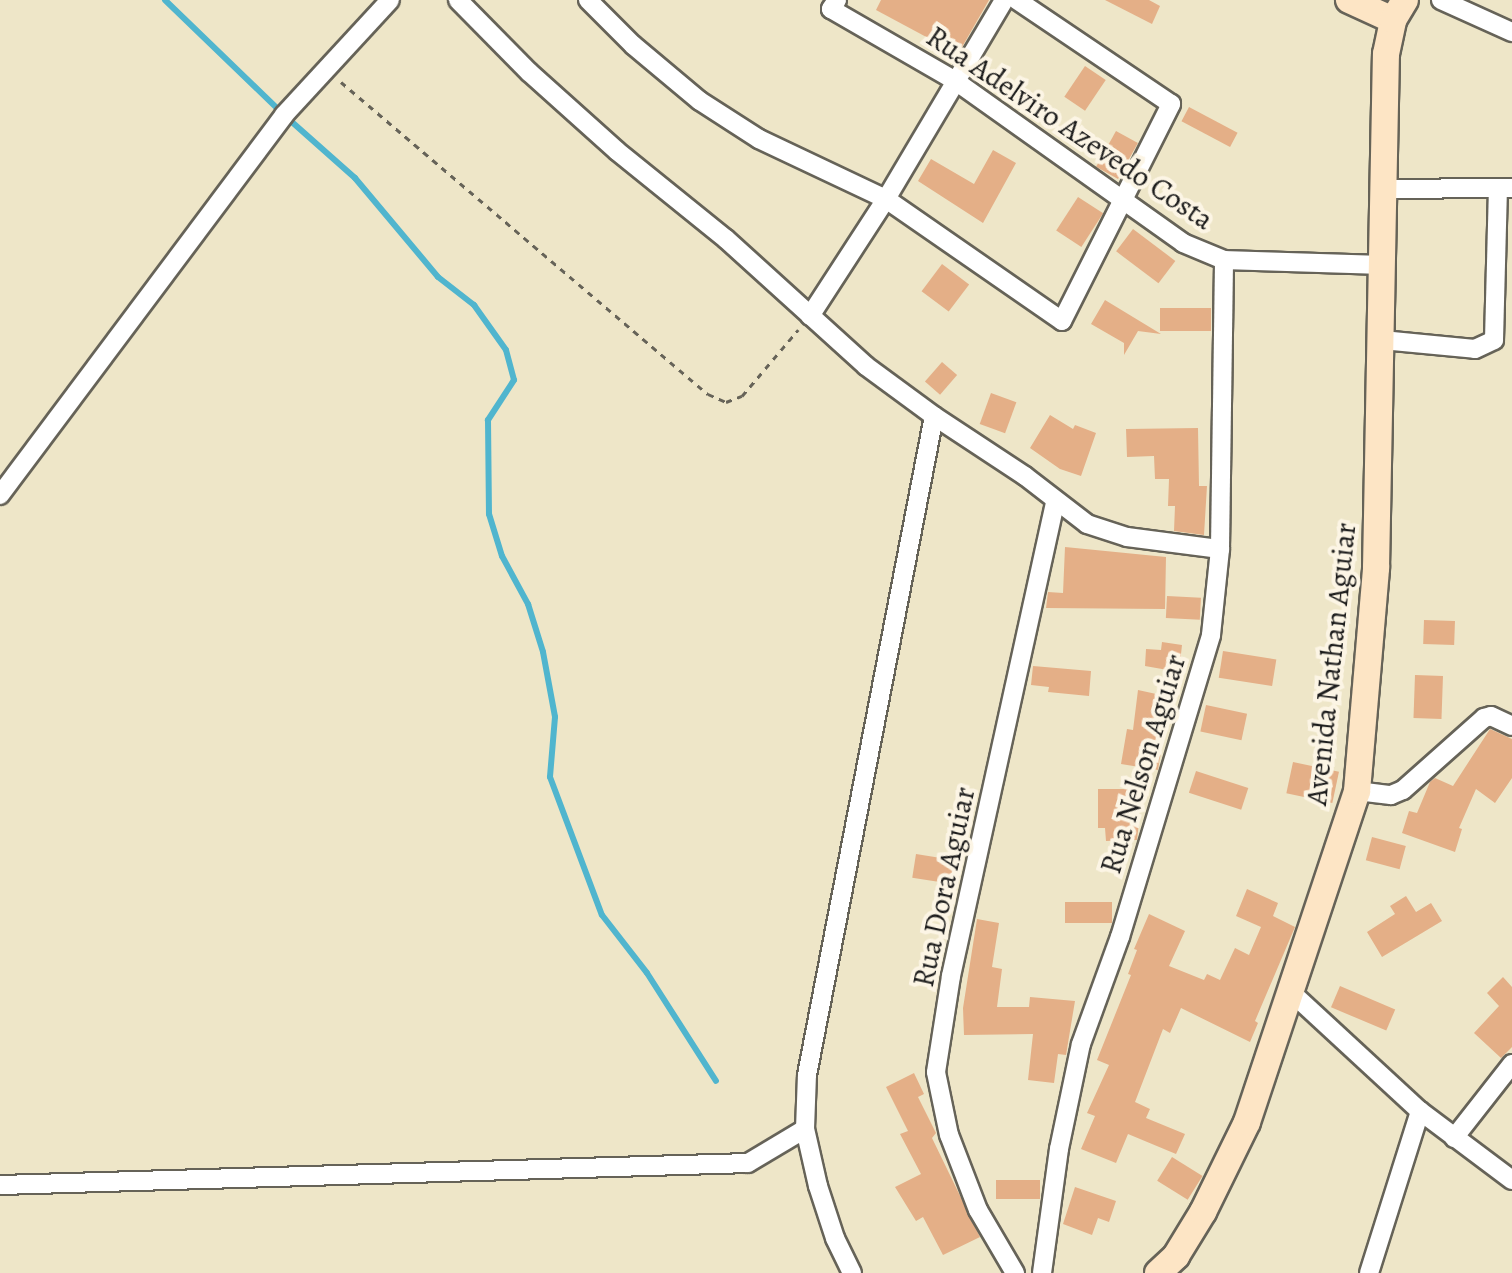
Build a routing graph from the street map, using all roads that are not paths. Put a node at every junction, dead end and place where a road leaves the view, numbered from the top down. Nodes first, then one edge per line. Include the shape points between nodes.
1 (390, 0) edge
2 (458, 0) edge
3 (588, 0) edge
4 (1004, 0) edge
5 (1017, 0) edge
6 (1349, 0) edge
7 (1441, 0) edge
8 (834, 5) edge
9 (1399, 10) edge
10 (1512, 32) edge
11 (954, 80) junction
12 (1505, 188) edge
13 (1385, 189) junction
14 (1121, 196) junction
15 (886, 199) junction
16 (1224, 260) junction
17 (1382, 265) junction
18 (810, 316) junction
19 (1382, 340) junction
20 (934, 416) junction
21 (0, 495) edge
22 (1055, 503) junction
23 (1220, 549) junction
24 (1512, 726) edge
25 (1357, 791) junction
26 (1292, 993) junction
27 (1512, 1064) edge
28 (1420, 1111) junction
29 (805, 1129) junction
30 (1454, 1138) junction
31 (1512, 1180) edge
32 (0, 1185) edge
33 (1168, 1267) edge
34 (852, 1273) edge
35 (1015, 1273) edge
36 (1042, 1273) edge
37 (1369, 1273) edge

1 - 21 street via 284,115
2 - 18 street via 617,151
3 - 15 street via 700,101 759,139
4 - 11 street
5 - 14 street via 1171,104
6 - 9 main road
7 - 10 street
8 - 11 street, Rua Adelviro Azevedo Costa
9 - 13 main road, Avenida Nathan Aguiar via 1386,54
11 - 14 street, Rua Adelviro Azevedo Costa
11 - 15 street
12 - 13 street
12 - 19 street via 1494,340 1475,349
13 - 17 main road, Avenida Nathan Aguiar
14 - 15 street via 1062,321
14 - 16 street, Rua Adelviro Azevedo Costa via 1183,243
15 - 18 street
16 - 17 street, Rua Adelviro Azevedo Costa
16 - 23 street, Rua Nelson Aguiar
17 - 19 main road, Avenida Nathan Aguiar
18 - 20 street
19 - 25 main road, Avenida Nathan Aguiar via 1376,568
20 - 22 street via 1025,476
20 - 29 street via 807,1075
22 - 23 street via 1087,524 1127,537
22 - 35 street, Rua Dora Aguiar via 951,976 936,1072 949,1135 978,1210
23 - 36 street, Rua Nelson Aguiar via 1207,649 1120,937 1081,1044 1059,1149
24 - 25 street via 1484,718 1403,790 1391,795
25 - 26 main road, Avenida Nathan Aguiar
26 - 28 street
26 - 33 main road, Avenida Nathan Aguiar via 1247,1122 1203,1212
27 - 30 street
28 - 30 street
28 - 37 street
29 - 32 street via 748,1163
29 - 34 street via 818,1186
30 - 31 street

